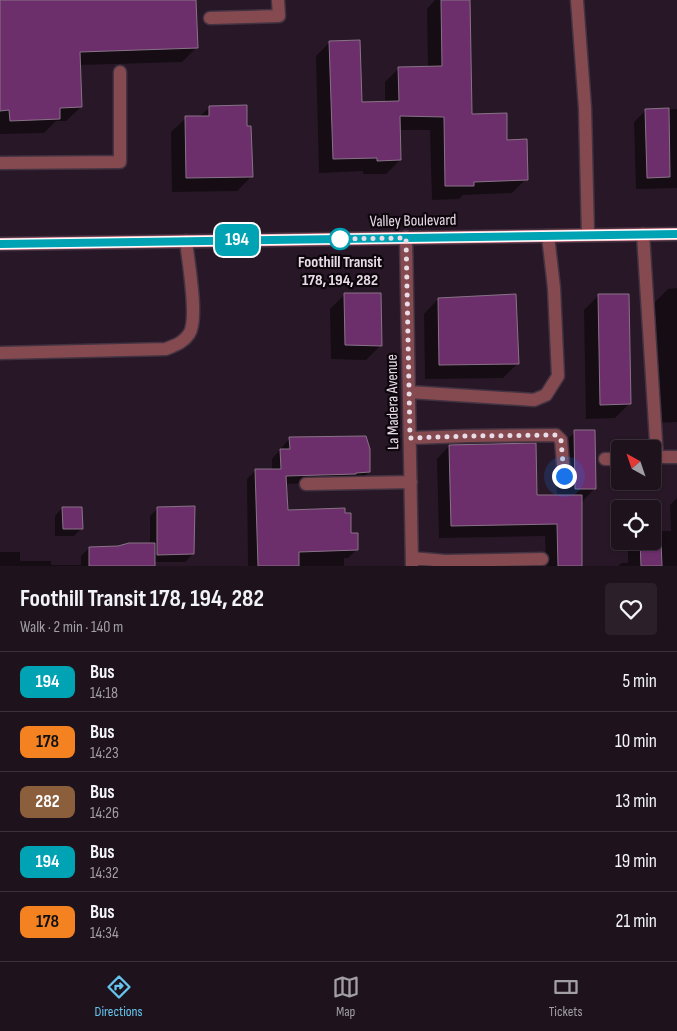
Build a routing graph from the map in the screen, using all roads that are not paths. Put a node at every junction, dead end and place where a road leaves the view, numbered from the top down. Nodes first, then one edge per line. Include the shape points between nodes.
1 (278, 0) edge
2 (577, 0) edge
3 (210, 18) dead end
4 (120, 72) dead end
5 (0, 163) edge
6 (643, 234) junction
7 (677, 234) edge
8 (588, 235) junction
9 (548, 236) junction
10 (406, 238) junction
11 (186, 241) junction
12 (0, 244) edge
13 (0, 353) edge
14 (410, 392) junction
15 (410, 438) junction
16 (654, 440) edge
17 (677, 456) edge
18 (661, 457) edge
19 (605, 459) dead end
20 (611, 459) edge
21 (564, 476) dead end
22 (411, 482) junction
23 (306, 484) dead end
24 (542, 560) dead end
25 (412, 562) edge

1 - 3 street via 279,16
2 - 8 street via 585,108
4 - 5 street via 120,162
6 - 7 main road, Valley Boulevard
6 - 8 main road, Valley Boulevard
6 - 16 street
8 - 9 main road, Valley Boulevard
9 - 10 main road, Valley Boulevard
9 - 14 street via 558,376 546,394 534,400
10 - 11 main road, Valley Boulevard
10 - 14 street, La Madera Avenue
11 - 12 main road, Valley Boulevard
11 - 13 street via 194,317 190,333 182,342 166,349
14 - 15 street, La Madera Avenue
15 - 21 street via 556,435 561,440
15 - 22 street, La Madera Avenue
17 - 18 street
19 - 20 street
22 - 23 street
22 - 25 street, La Madera Avenue
24 - 25 street

